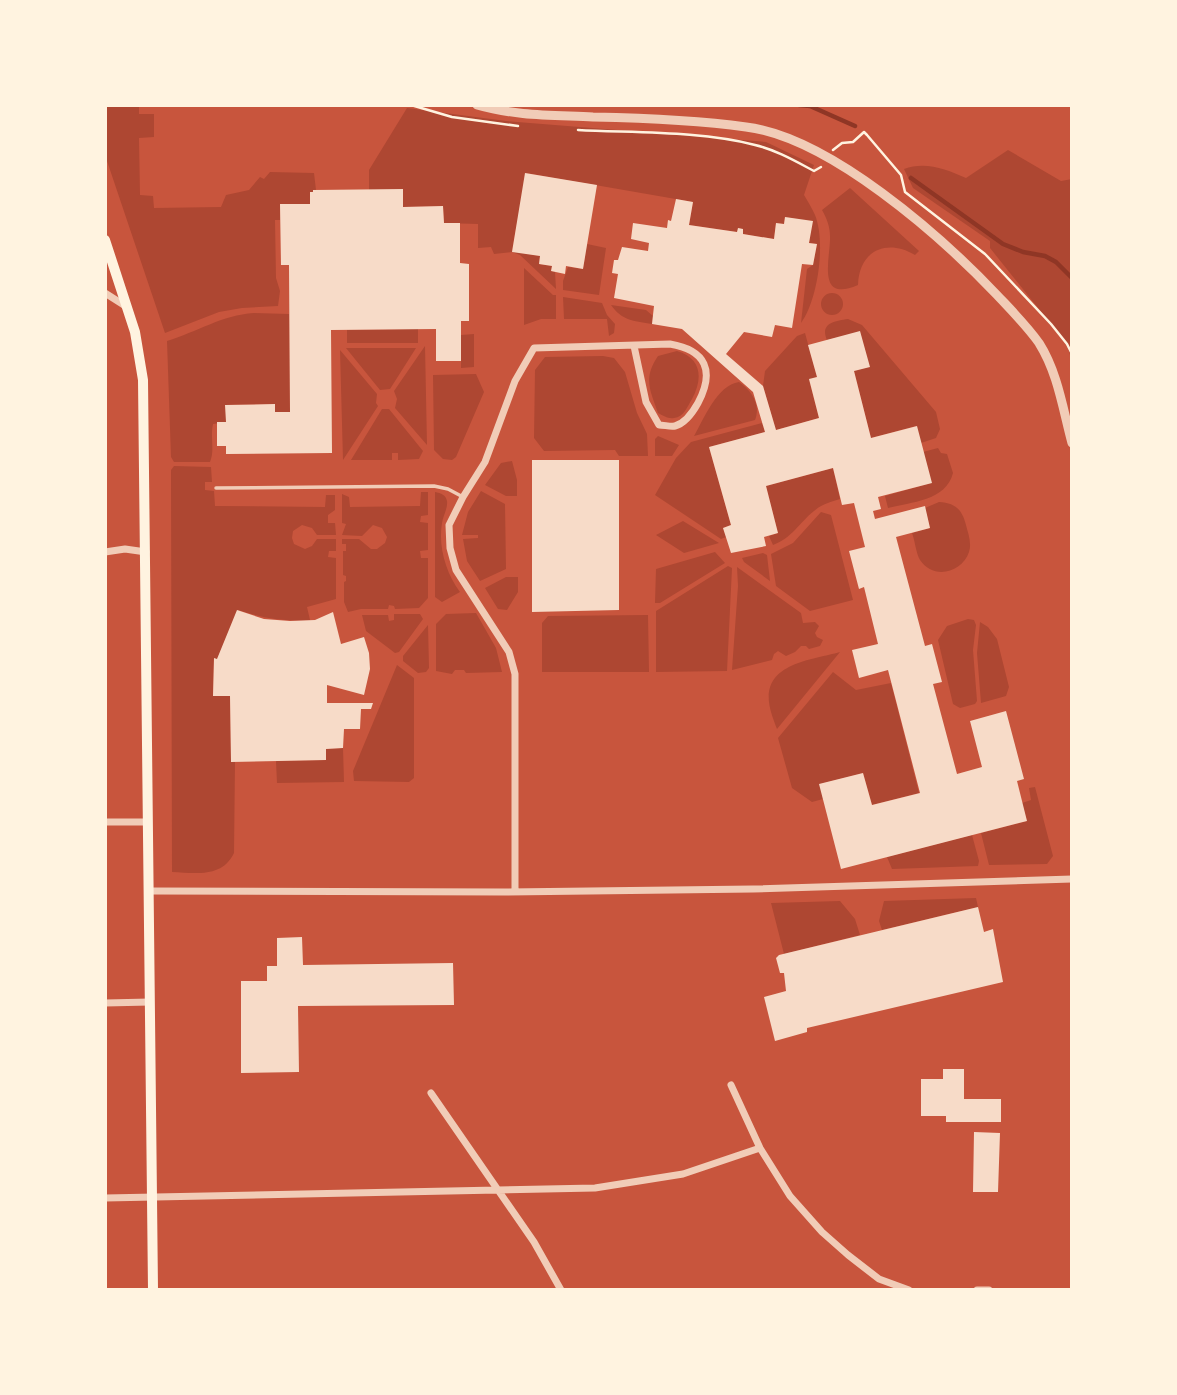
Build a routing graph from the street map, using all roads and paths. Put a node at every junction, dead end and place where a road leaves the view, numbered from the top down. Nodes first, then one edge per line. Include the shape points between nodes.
1 (411, 105) edge
2 (477, 105) edge
3 (526, 127) dead end
4 (568, 129) dead end
5 (828, 157) junction
6 (105, 240) edge
7 (105, 293) edge
8 (127, 307) junction
9 (634, 346) junction
10 (1072, 355) edge
11 (1072, 443) edge
12 (216, 488) dead end
13 (463, 497) junction
14 (105, 552) edge
15 (146, 552) junction
16 (105, 822) edge
17 (148, 822) junction
18 (1072, 879) edge
19 (149, 891) junction
20 (515, 892) junction
21 (150, 1002) junction
22 (105, 1003) edge
23 (731, 1085) dead end
24 (431, 1093) dead end
25 (760, 1148) junction
26 (498, 1191) junction
27 (153, 1197) junction
28 (105, 1198) edge
29 (153, 1290) edge
30 (561, 1290) edge
31 (909, 1290) edge
32 (977, 1290) edge
33 (989, 1290) edge

1 - 3 path via 452,117
2 - 5 street via 509,113 745,127 776,134
4 - 5 path via 723,138 757,145 814,172
5 - 10 path via 836,146 853,142 864,132 901,175 905,192 985,254 1051,324
5 - 11 street via 941,239 1027,327 1048,360
6 - 8 main road
7 - 8 street
8 - 15 main road via 144,380
9 - 9 street via 646,402 659,425 674,427 687,419 704,390 708,374 699,355 687,346
9 - 13 street via 534,348 515,381 485,462
12 - 13 lane via 434,486
13 - 20 street via 449,525 456,570 509,652 515,674
14 - 15 street
15 - 17 main road
16 - 17 street
17 - 19 main road
18 - 20 street
19 - 20 street
19 - 21 main road
21 - 22 street
21 - 27 main road
23 - 25 street
24 - 26 street
25 - 26 street via 683,1174 596,1188
25 - 31 street via 790,1196 822,1232 879,1279
26 - 27 street
26 - 30 street
27 - 28 street
27 - 29 main road
32 - 33 street

